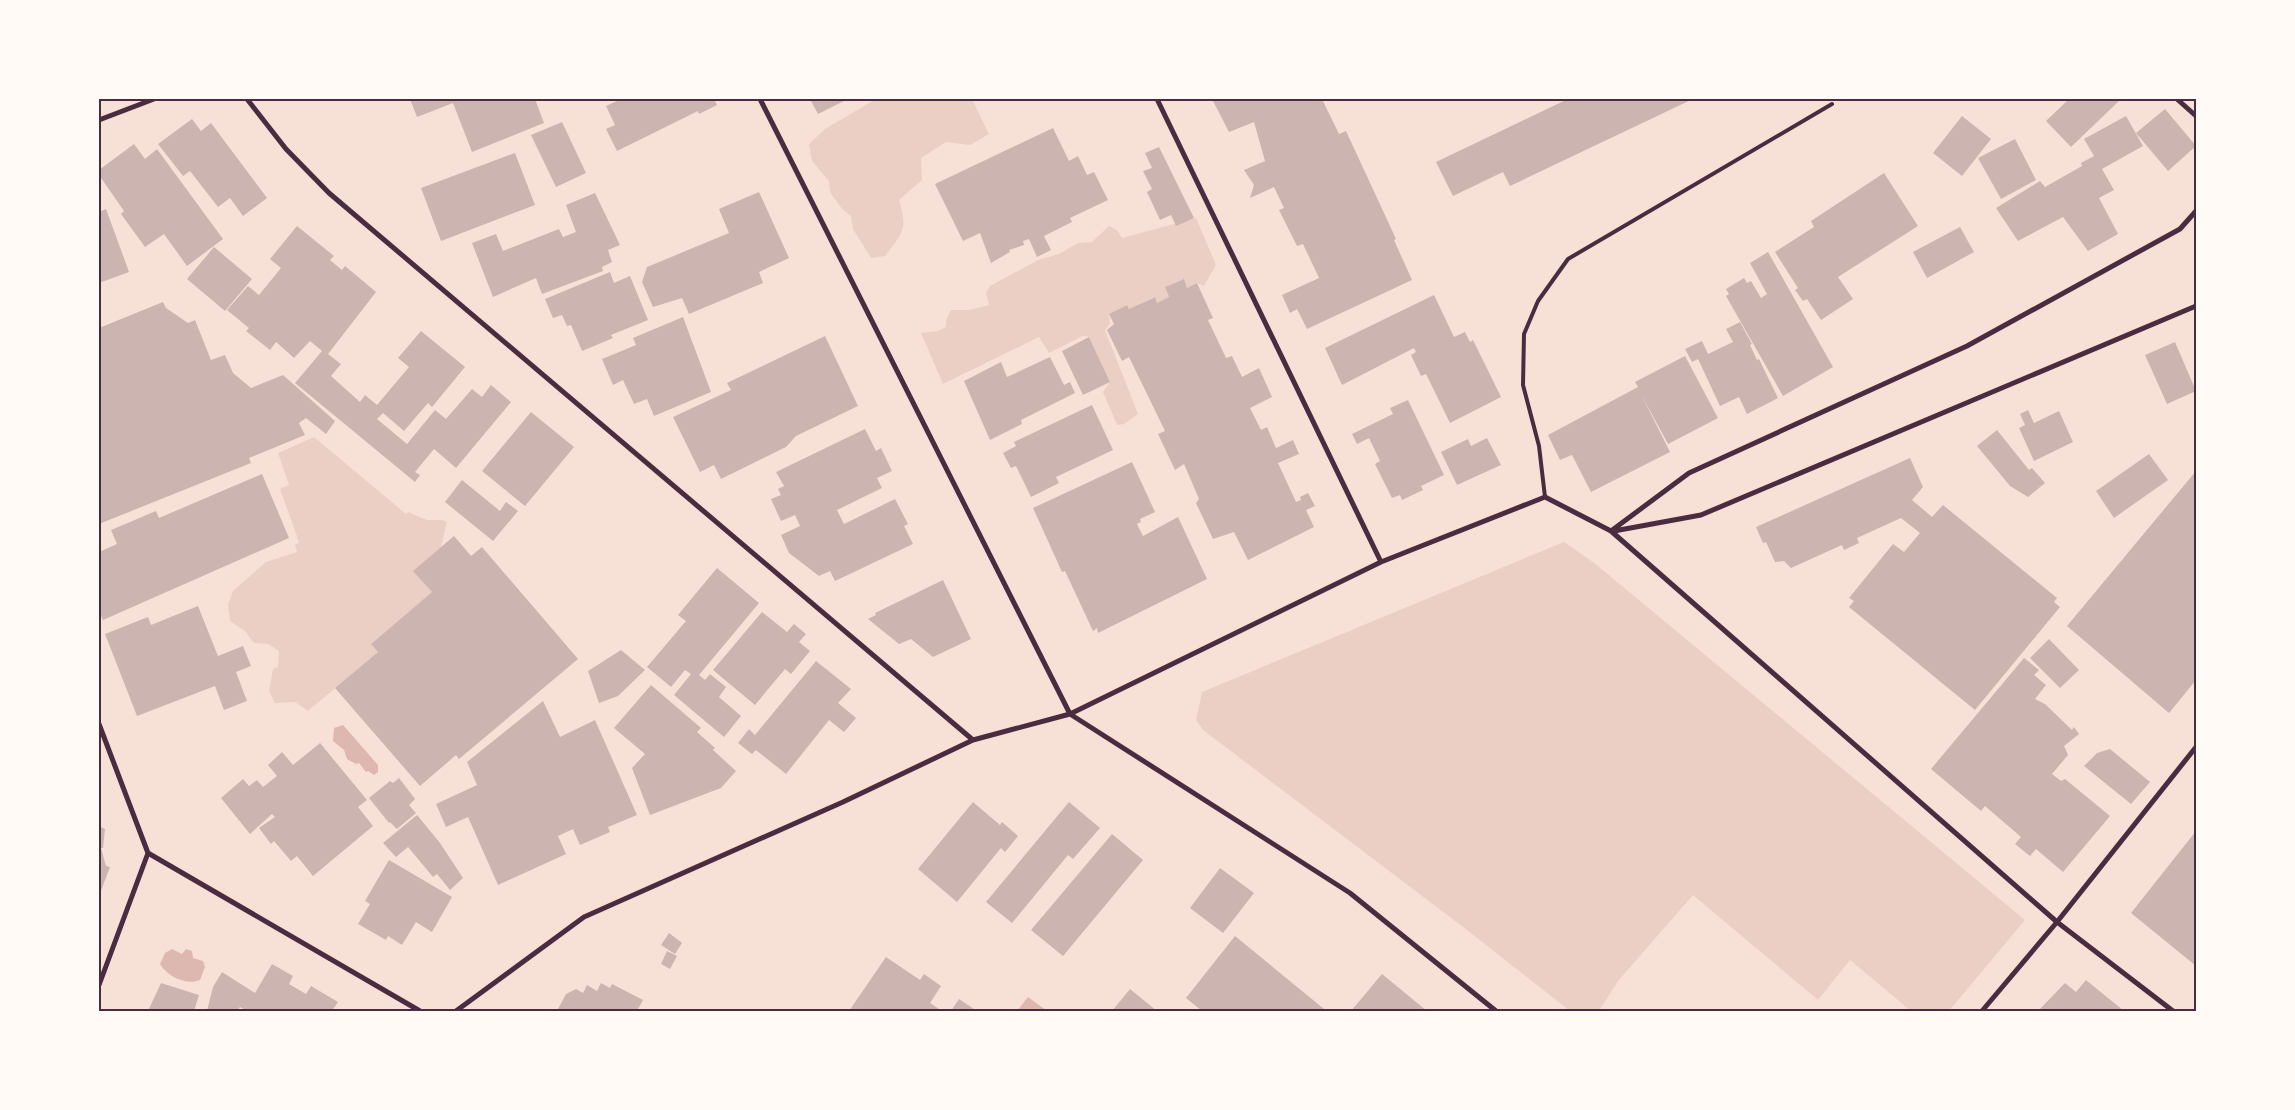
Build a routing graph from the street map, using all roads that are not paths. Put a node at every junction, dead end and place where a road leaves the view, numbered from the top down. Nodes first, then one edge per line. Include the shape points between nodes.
1 (154, 99) edge
2 (247, 99) edge
3 (760, 99) edge
4 (1157, 99) edge
5 (2177, 99) edge
6 (1832, 104) dead end
7 (2196, 116) edge
8 (99, 120) edge
9 (2196, 211) edge
10 (2196, 306) edge
11 (1544, 497) junction
12 (1611, 531) junction
13 (1381, 562) junction
14 (1070, 714) junction
15 (99, 724) edge
16 (973, 740) junction
17 (2196, 747) edge
18 (148, 853) junction
19 (2057, 922) junction
20 (99, 985) edge
21 (420, 1011) edge
22 (456, 1011) edge
23 (1496, 1011) edge
24 (1982, 1011) edge
25 (2173, 1011) edge

1 - 8 street
2 - 16 street via 286,149 329,193
3 - 14 street
4 - 13 street
5 - 7 street
6 - 11 lane via 1568,259 1543,294 1524,334 1523,385 1539,446
9 - 12 street via 2180,229 1967,346 1690,473
10 - 12 street via 1701,515
11 - 12 street
11 - 13 street
12 - 19 street
13 - 14 street
14 - 16 street
14 - 23 street via 1350,893
15 - 18 street
16 - 22 street via 843,802 584,917
17 - 19 street
18 - 20 street
18 - 21 street
19 - 24 street
19 - 25 street

